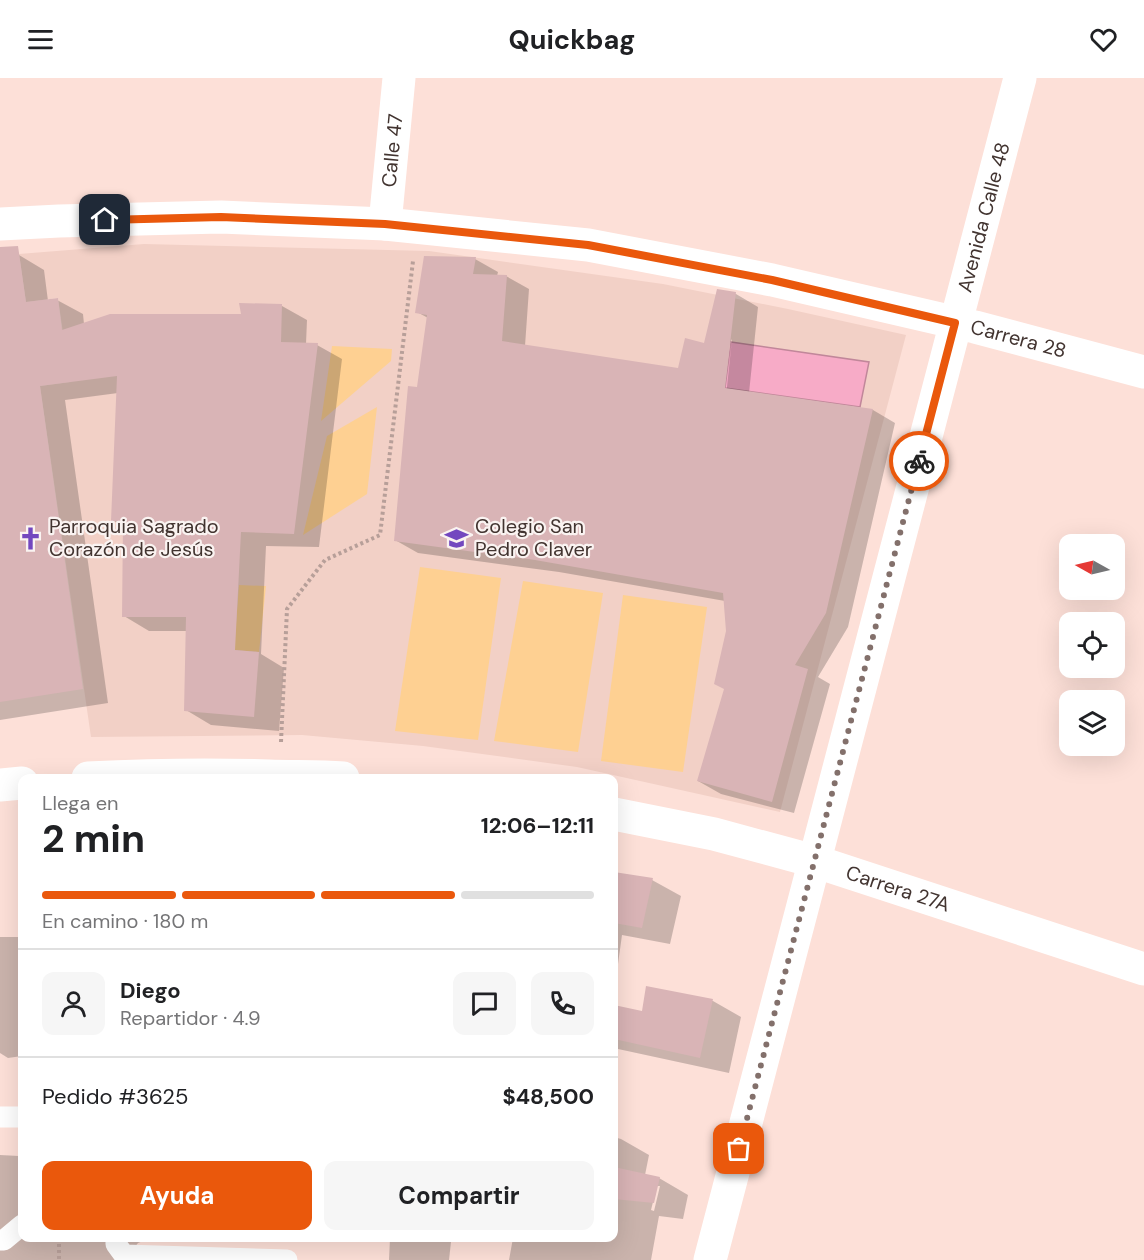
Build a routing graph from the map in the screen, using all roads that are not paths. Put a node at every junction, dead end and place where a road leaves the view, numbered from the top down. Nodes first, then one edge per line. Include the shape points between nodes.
1 (399, 78) edge
2 (1020, 78) edge
3 (0, 224) edge
4 (401, 225) junction
5 (955, 323) junction
6 (1144, 372) edge
7 (18, 783) edge
8 (0, 785) edge
9 (618, 815) edge
10 (814, 861) junction
11 (1144, 969) edge
12 (0, 1117) edge
13 (18, 1117) edge
14 (18, 1228) edge
15 (0, 1240) edge
16 (116, 1242) edge
17 (287, 1260) edge
18 (710, 1260) edge

1 - 4 street, Calle 47
2 - 5 street, Avenida Calle 48
3 - 4 street, Carrera 28 via 221,217
4 - 5 street, Carrera 28 via 588,245 772,280
5 - 6 street, Carrera 28
5 - 10 street, Avenida Calle 48
7 - 8 street
9 - 10 street, Carrera 27A via 714,834
10 - 11 street, Carrera 27A
10 - 18 street, Avenida Calle 48
12 - 13 lane
14 - 15 lane
16 - 17 lane via 124,1255

